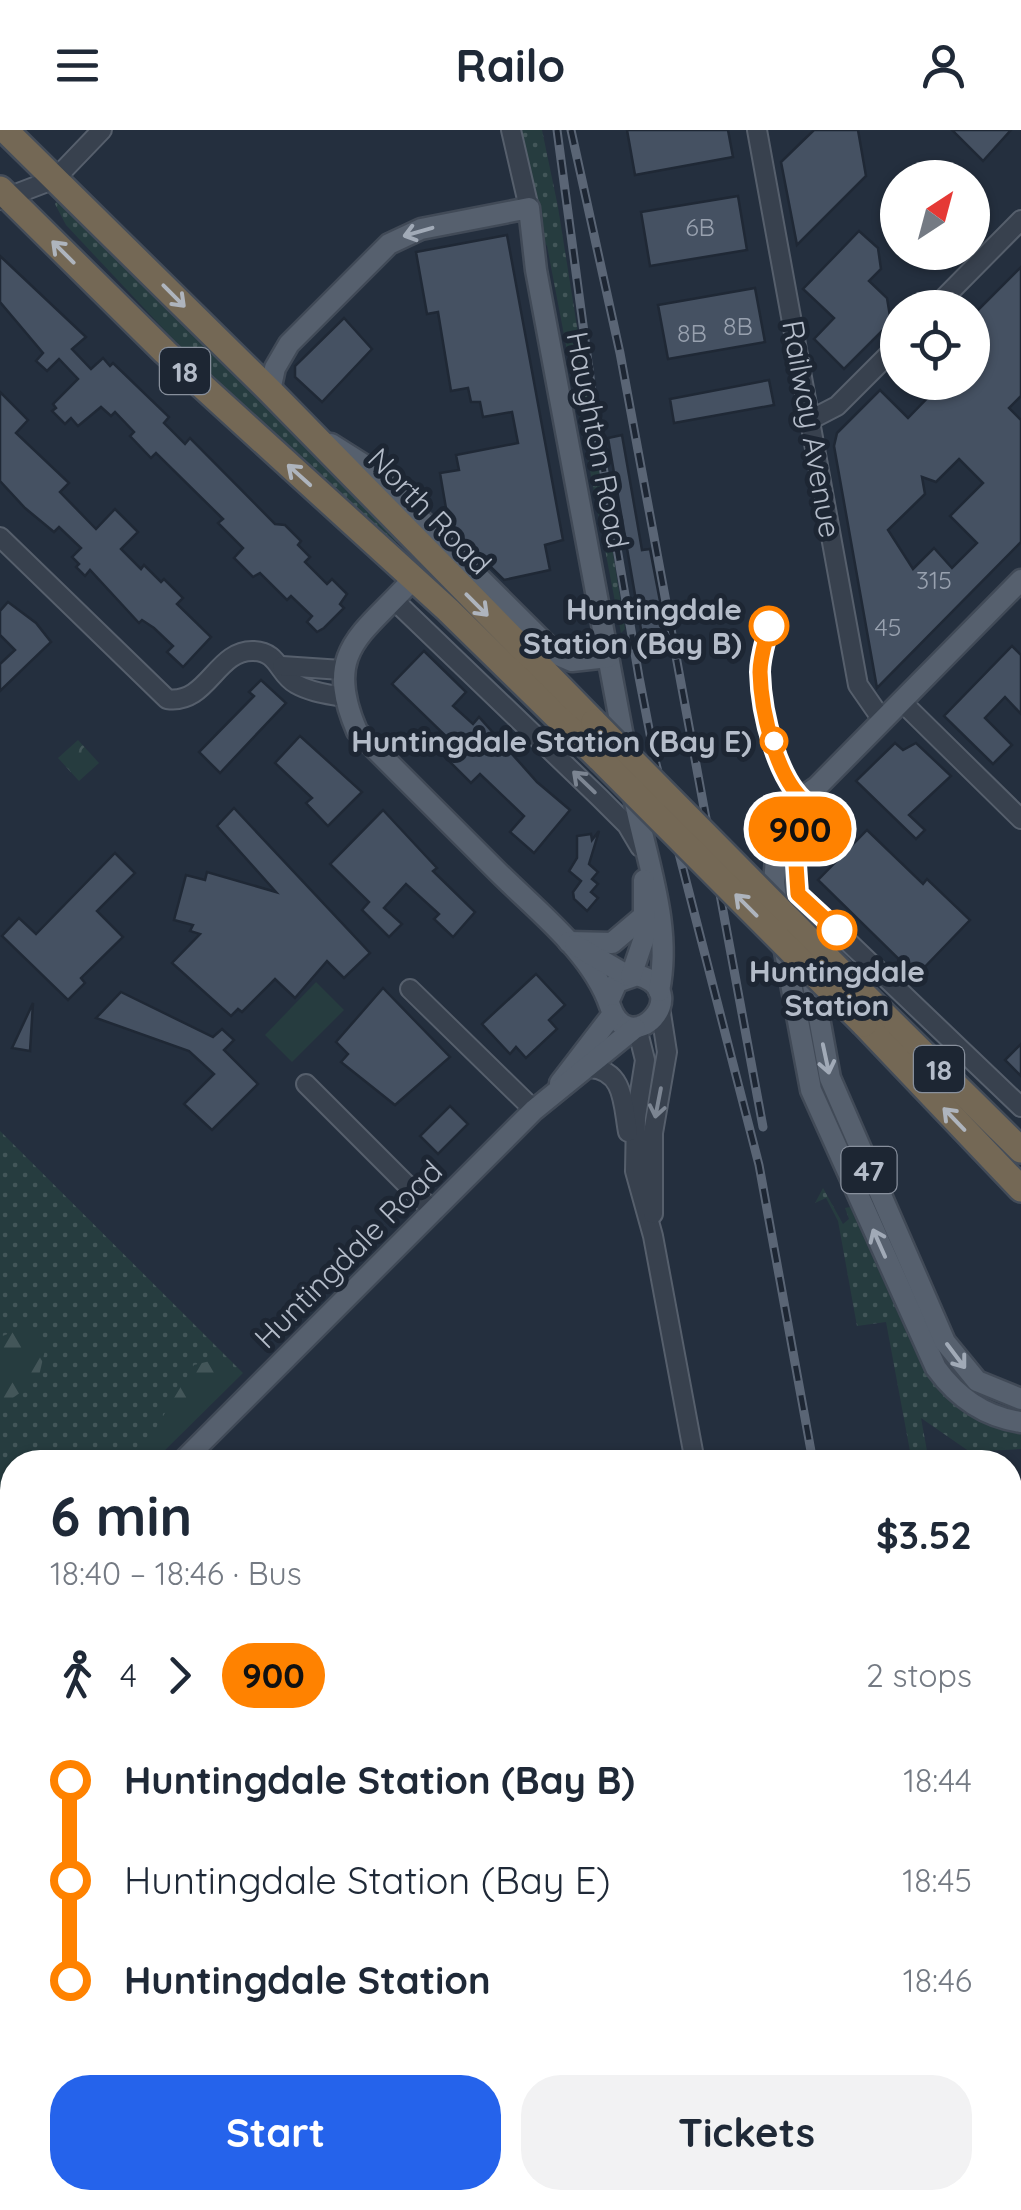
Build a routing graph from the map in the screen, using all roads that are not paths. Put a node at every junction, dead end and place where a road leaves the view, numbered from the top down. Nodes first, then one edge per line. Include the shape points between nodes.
1 (5, 130) edge
2 (102, 130) edge
3 (511, 130) edge
4 (757, 130) edge
5 (55, 179) junction
6 (2, 195) edge
7 (521, 209) junction
8 (1021, 220) edge
9 (952, 290) edge
10 (880, 363) edge
11 (270, 391) junction
12 (810, 420) junction
13 (304, 427) junction
14 (0, 537) edge
15 (414, 578) junction
16 (1021, 580) edge
17 (394, 600) junction
18 (608, 657) junction
19 (282, 666) junction
20 (342, 670) junction
21 (342, 698) junction
22 (902, 702) junction
23 (882, 721) junction
24 (809, 794) junction
25 (1021, 819) edge
26 (644, 857) junction
27 (798, 894) junction
28 (645, 915) junction
29 (568, 942) junction
30 (630, 976) junction
31 (410, 988) dead end
32 (660, 999) junction
33 (611, 1007) junction
34 (636, 1028) junction
35 (590, 1068) junction
36 (306, 1084) dead end
37 (556, 1089) junction
38 (1021, 1107) edge
39 (534, 1110) junction
40 (1021, 1150) edge
41 (634, 1162) junction
42 (1021, 1189) edge
43 (434, 1212) junction
44 (653, 1236) junction
45 (1021, 1398) edge
46 (1021, 1422) edge
47 (194, 1450) edge
48 (692, 1450) edge

1 - 5 highway, North Road / 18
2 - 5 street
3 - 7 street, Haughton Road
4 - 12 street, Railway Avenue
5 - 6 street
5 -> 11 highway, North Road / 18
15 -> 6 highway, North Road / 18
7 -> 11 main road via 421,229 390,244 289,344
7 - 18 main road, Haughton Road
8 - 9 street
10 - 12 street via 836,406
11 - 13 highway, North Road / 18
12 - 23 street, Railway Avenue via 858,685
13 - 18 main road via 369,468 556,654 572,660
13 -> 40 highway, North Road / 18, bridge
14 - 19 street via 168,699 189,698 243,652 264,652
15 - 17 main road
42 -> 15 highway, North Road / 18, bridge
16 - 22 main road, 47
17 - 20 main road via 347,653
26 -> 17 street via 633,833 600,797
18 - 26 main road, Haughton Road
19 - 20 street
19 - 21 street via 297,685
20 - 21 main road
21 - 29 main road via 357,732
22 - 23 main road, 47
22 - 25 street
23 - 24 main road, 47
24 - 27 main road, 47 via 795,849
46 -> 24 main road, 47 via 963,1398 936,1368 811,1090 774,883 781,826
26 - 28 main road, Haughton Road
26 - 32 main road, Haughton Road via 664,936
27 - 38 street
27 -> 45 main road, 47 via 830,1078 891,1221 960,1363 992,1390
28 - 29 main road via 612,944
28 - 30 main road, Haughton Road via 642,951
29 - 30 main road
29 - 33 main road
30 - 32 main road via 646,977
30 - 33 main road via 617,982
31 - 39 street
32 - 34 main road via 651,1022
32 -> 44 street, Haughton Road via 667,1052 653,1134
33 - 34 main road
33 - 37 main road, Huntingdale Road
34 - 35 main road, Huntingdale Road
34 - 41 street, Haughton Road via 645,1060
35 - 37 main road, Huntingdale Road
35 - 41 street via 607,1072 619,1086
36 - 43 street
37 - 39 main road, Huntingdale Road
39 - 43 main road, Huntingdale Road
41 - 44 street, Haughton Road
43 - 47 main road, Huntingdale Road
44 - 48 street, Haughton Road

